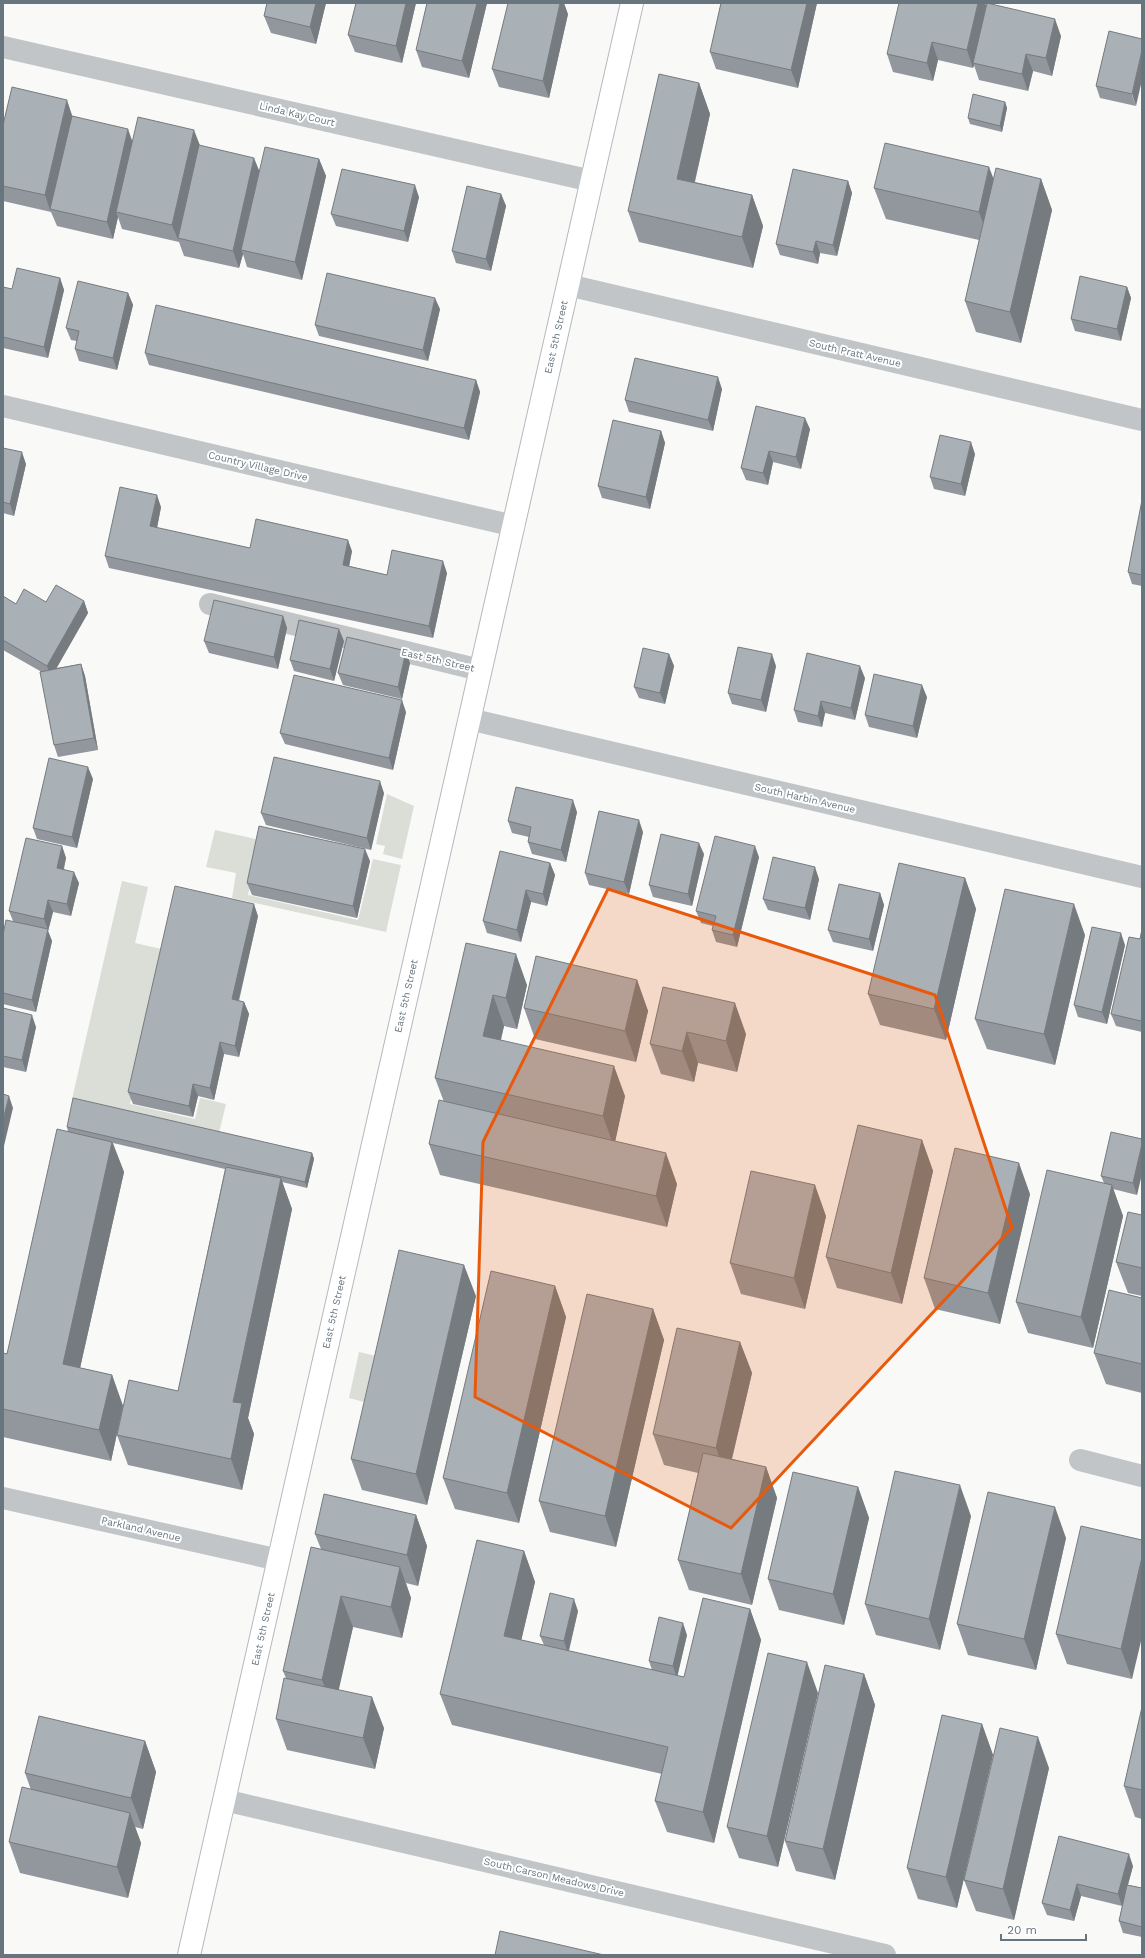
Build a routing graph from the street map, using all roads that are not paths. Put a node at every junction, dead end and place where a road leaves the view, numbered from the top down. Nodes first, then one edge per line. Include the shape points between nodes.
1 (632, 3) edge
2 (3, 48) edge
3 (592, 181) junction
4 (568, 285) junction
5 (3, 406) edge
6 (1142, 420) edge
7 (514, 526) junction
8 (210, 604) dead end
9 (480, 670) junction
10 (469, 719) junction
11 (1142, 877) edge
12 (1080, 1460) dead end
13 (1142, 1476) edge
14 (3, 1498) edge
15 (279, 1560) junction
16 (224, 1800) junction
17 (189, 1955) edge
18 (885, 1955) edge

1 - 3 main road, East 5th Street
2 - 3 street, Linda Kay Court
3 - 4 main road, East 5th Street
4 - 6 street, South Pratt Avenue
4 - 7 main road, East 5th Street
5 - 7 street, Country Village Drive
7 - 9 main road, East 5th Street
8 - 9 street, East 5th Street
9 - 10 main road, East 5th Street
10 - 11 street, South Harbin Avenue
10 - 15 main road, East 5th Street
12 - 13 street
14 - 15 street, Parkland Avenue
15 - 16 main road, East 5th Street
16 - 17 main road, East 5th Street
16 - 18 street, South Carson Meadows Drive

